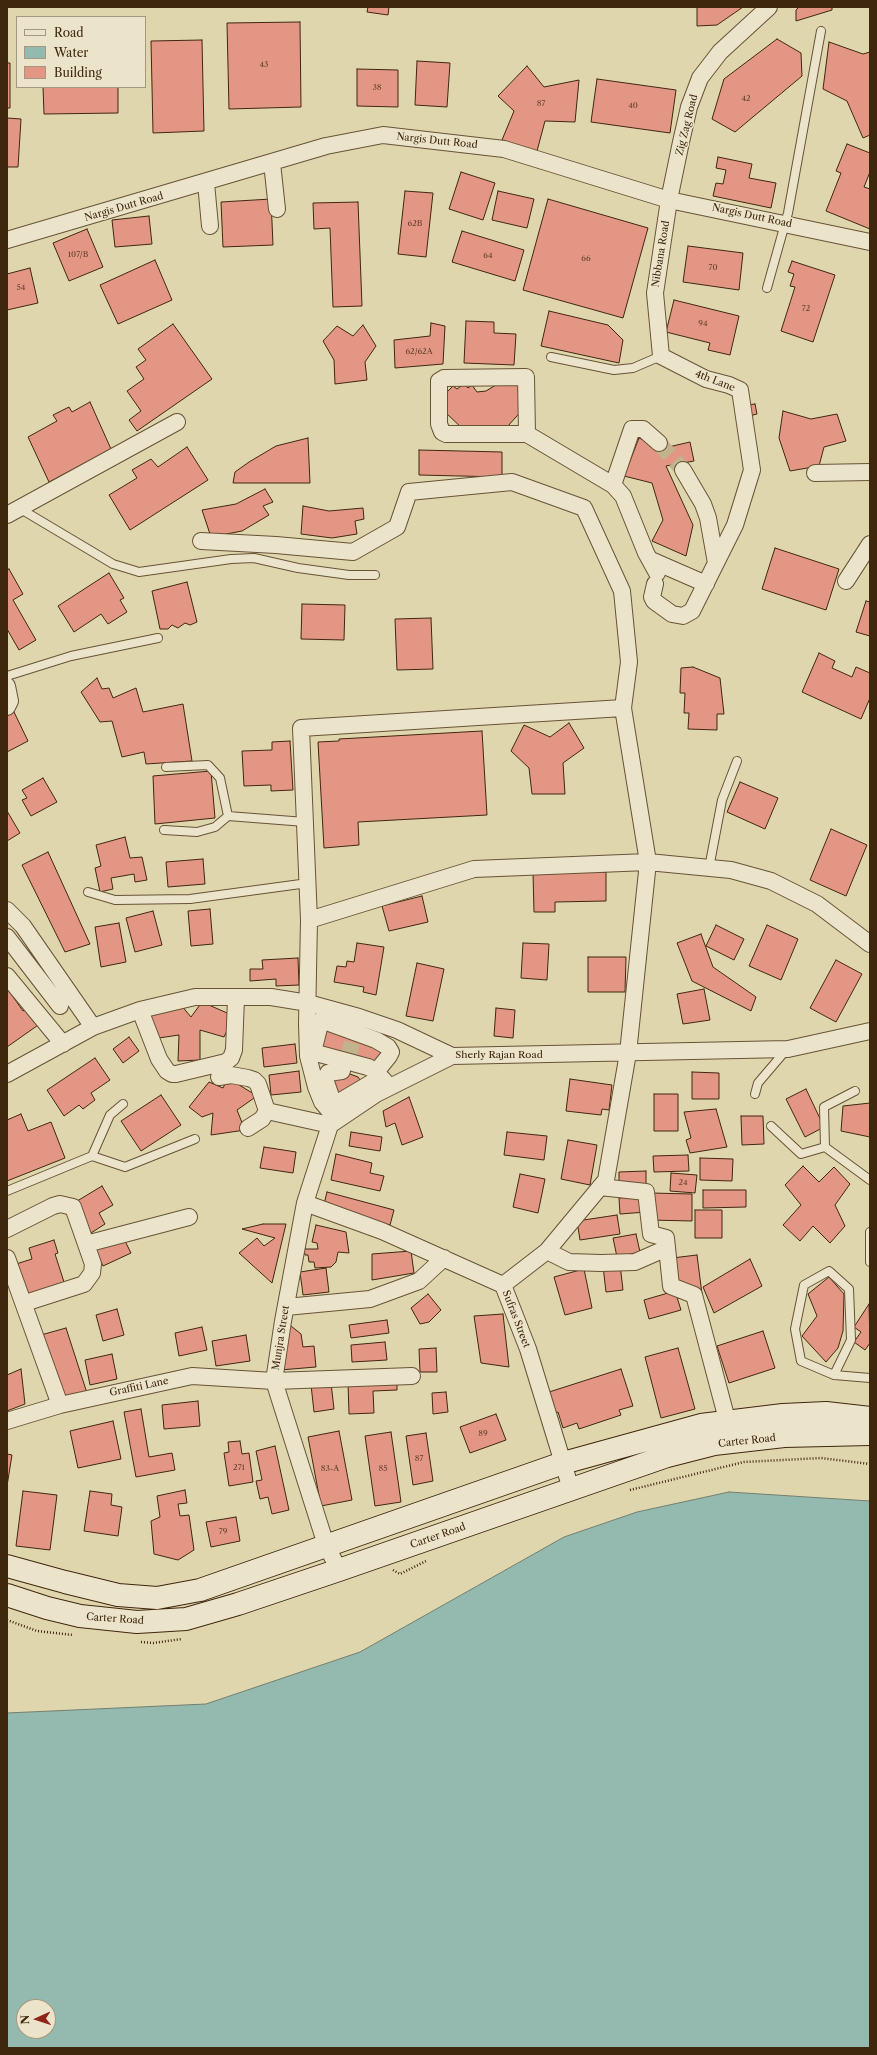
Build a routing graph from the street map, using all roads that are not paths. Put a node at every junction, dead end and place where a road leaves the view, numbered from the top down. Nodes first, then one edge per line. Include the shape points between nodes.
1 (769, 7) edge
2 (821, 31) dead end
3 (272, 163) junction
4 (206, 183) junction
5 (669, 200) junction
6 (277, 209) dead end
7 (785, 223) junction
8 (210, 226) dead end
9 (7, 240) edge
10 (870, 242) edge
11 (767, 288) dead end
12 (661, 356) junction
13 (550, 357) dead end
14 (178, 422) dead end
15 (527, 434) junction
16 (659, 443) tunnel mouth
17 (683, 470) tunnel mouth
18 (815, 472) dead end
19 (870, 472) edge
20 (613, 485) junction
21 (13, 512) edge
22 (201, 541) dead end
23 (870, 544) edge
24 (716, 564) junction
25 (654, 572) junction
26 (375, 575) dead end
27 (846, 581) dead end
28 (706, 584) junction
29 (158, 638) dead end
30 (7, 676) edge
31 (7, 686) edge
32 (7, 707) edge
33 (623, 708) junction
34 (737, 761) dead end
35 (166, 767) dead end
36 (228, 816) junction
37 (305, 822) junction
38 (164, 830) dead end
39 (648, 862) junction
40 (709, 868) junction
41 (308, 883) junction
42 (88, 892) dead end
43 (309, 920) junction
44 (9, 926) edge
45 (870, 944) edge
46 (7, 976) edge
47 (236, 998) junction
48 (308, 1004) junction
49 (60, 1006) dead end
50 (140, 1010) junction
51 (322, 1014) junction
52 (359, 1017) junction
53 (93, 1027) junction
54 (396, 1030) junction
55 (870, 1030) edge
56 (355, 1033) junction
57 (63, 1044) junction
58 (388, 1047) junction
59 (788, 1049) junction
60 (628, 1053) junction
61 (452, 1056) junction
62 (346, 1063) junction
63 (10, 1067) edge
64 (219, 1077) dead end
65 (371, 1081) junction
66 (856, 1091) dead end
67 (755, 1094) dead end
68 (122, 1104) dead end
69 (267, 1111) junction
70 (329, 1117) junction
71 (771, 1126) dead end
72 (248, 1128) dead end
73 (195, 1140) dead end
74 (825, 1147) junction
75 (92, 1156) junction
76 (870, 1180) edge
77 (600, 1187) junction
78 (7, 1192) edge
79 (305, 1203) junction
80 (189, 1217) dead end
81 (7, 1229) edge
82 (870, 1232) edge
83 (86, 1244) junction
84 (667, 1248) junction
85 (547, 1251) junction
86 (7, 1258) edge
87 (444, 1258) junction
88 (870, 1262) edge
89 (503, 1285) junction
90 (24, 1303) junction
91 (286, 1307) junction
92 (834, 1375) junction
93 (412, 1376) dead end
94 (870, 1378) edge
95 (274, 1381) junction
96 (60, 1405) junction
97 (870, 1418) edge
98 (7, 1421) edge
99 (728, 1421) junction
100 (870, 1434) edge
101 (732, 1442) junction
102 (563, 1463) junction
103 (571, 1489) junction
104 (326, 1546) junction
105 (7, 1566) edge
106 (339, 1570) junction
107 (7, 1595) edge

1 - 5 street, Zig Zag Road via 720,52 700,78 689,107
2 - 7 lane
3 - 4 street, Nargis Dutt Road
3 - 5 street, Nargis Dutt Road via 326,146 383,135 504,149
3 - 6 street
4 - 8 street
4 - 9 street, Nargis Dutt Road
5 - 7 street, Nargis Dutt Road
5 - 12 street, Nibbana Road via 655,293
7 - 10 street, Nargis Dutt Road
7 - 11 lane
12 - 13 lane via 633,368 614,370
12 - 24 street, 4th Lane via 706,379 740,390 752,470 735,525
14 - 21 street
15 - 15 street via 442,432 439,424 439,381 444,378 524,376 527,379
15 - 20 street
16 - 20 street via 643,429 632,429
17 - 24 street via 703,504 708,518
18 - 19 street
20 - 25 street via 623,496
21 - 26 lane via 113,564 140,572 254,558 298,568 349,575
22 - 33 street via 353,552 397,527 409,492 512,482 584,508 622,591 629,662
23 - 27 street
24 - 28 street
25 - 28 street
25 - 28 street via 652,597 672,614 683,616 692,612
29 - 30 lane via 71,656
31 - 32 street via 10,701
33 - 37 street via 301,728
33 - 39 street
34 - 40 lane via 722,800
35 - 36 lane via 208,765 220,778
36 - 37 lane
36 - 38 lane via 215,826 197,832
37 - 41 street
39 - 40 street
39 - 43 street via 474,869
39 - 60 street
40 - 45 street via 731,870 770,881 817,904
41 - 42 lane via 190,899 115,900
41 - 43 street
43 - 48 street
44 - 49 street
44 - 53 street
46 - 57 street
47 - 48 street, Sherly Rajan Road via 271,997
47 - 50 street, Sherly Rajan Road via 195,997
47 - 50 street via 234,1050 231,1058 226,1062 176,1074 167,1071 159,1060
48 - 51 street, Sherly Rajan Road
48 - 70 street via 308,1056 316,1087
50 - 53 street, Sherly Rajan Road
51 - 52 street, Sherly Rajan Road
51 - 56 street
51 - 62 street via 314,1051
52 - 54 street, Sherly Rajan Road
52 - 56 street
53 - 57 street, Sherly Rajan Road
54 - 58 street
54 - 61 street, Sherly Rajan Road
55 - 59 street, Sherly Rajan Road
56 - 58 street
57 - 63 street, Sherly Rajan Road
58 - 65 street via 391,1052
59 - 60 street, Sherly Rajan Road
59 - 67 lane via 758,1084
60 - 61 street, Sherly Rajan Road
60 - 77 street via 606,1180
61 - 65 street via 390,1087
62 - 65 street via 368,1067
62 - 70 street via 328,1073 325,1079
64 - 69 street via 232,1075 254,1080
65 - 70 street
66 - 74 lane via 824,1108
68 - 75 lane via 110,1115
69 - 70 street
69 - 72 street via 262,1119
70 - 79 street, Munjra Street
71 - 74 lane via 801,1154
73 - 75 lane via 124,1166
74 - 76 lane
75 - 78 lane
77 - 84 street via 646,1192 652,1234 666,1238
77 - 85 street
79 - 87 street, Sufras Street via 382,1231
79 - 91 street, Munjra Street
80 - 83 street
81 - 83 street via 60,1204 73,1207
82 - 88 lane
83 - 90 street via 93,1264 92,1273 84,1284
84 - 85 street via 635,1262 600,1263 569,1262
84 - 99 street via 671,1286 694,1295
85 - 89 street
86 - 90 street
87 - 89 street, Sufras Street
87 - 91 street via 419,1281 370,1299
89 - 102 street, Sufras Street via 528,1349
90 - 96 street
91 - 95 street, Munjra Street
92 - 92 lane via 801,1361 794,1329 804,1285 829,1271 849,1289 850,1296 851,1340
92 - 94 lane
93 - 95 street, Graffiti Lane
95 - 96 street, Graffiti Lane via 192,1376
95 - 104 street, Munjra Street
96 - 98 street, Graffiti Lane
97 - 99 main road via 826,1413
99 - 101 street
99 - 102 main road via 701,1425
100 - 101 main road, Carter Road via 784,1436
101 - 103 main road, Carter Road via 667,1456
102 - 103 street, Sufras Street
102 - 104 main road
103 - 106 main road, Carter Road
104 - 105 main road via 200,1590 157,1598 118,1595
104 - 106 street, Munjra Street
106 - 107 main road, Carter Road via 186,1619 137,1622 80,1616

